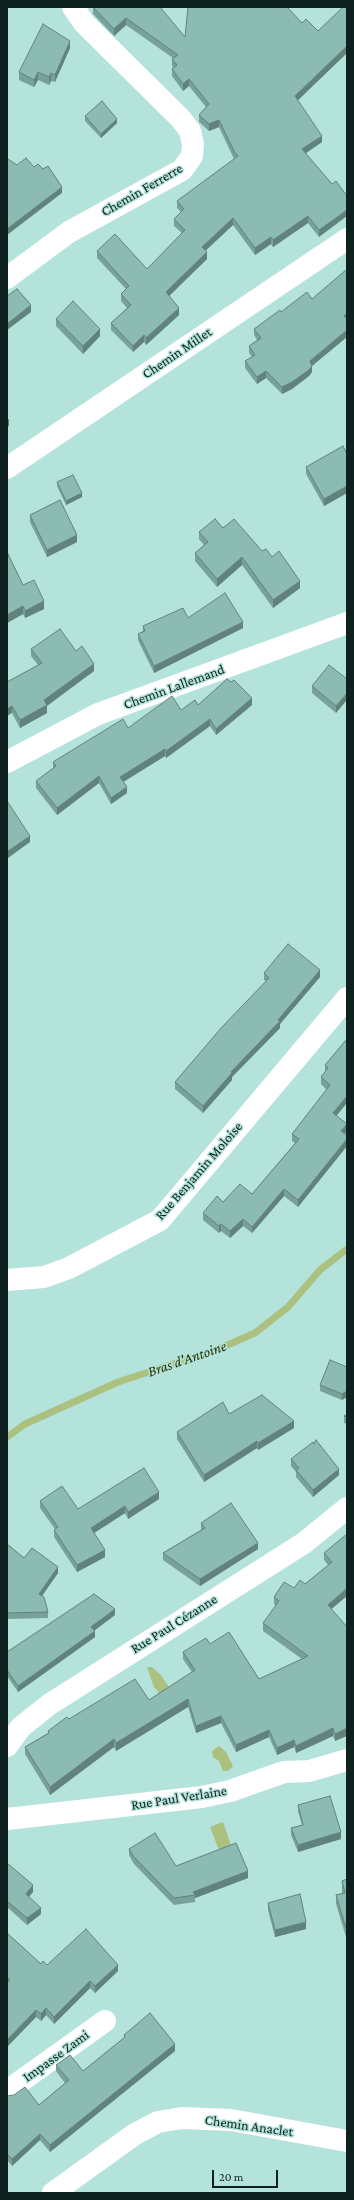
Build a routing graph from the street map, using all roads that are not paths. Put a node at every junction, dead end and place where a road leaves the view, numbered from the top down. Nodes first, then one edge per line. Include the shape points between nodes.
1 (73, 7) edge
2 (347, 239) edge
3 (7, 278) edge
4 (7, 468) edge
5 (347, 623) edge
6 (7, 762) edge
7 (347, 998) edge
8 (7, 1280) edge
9 (347, 1508) edge
10 (7, 1746) edge
11 (347, 1760) edge
12 (7, 1819) edge
13 (105, 2021) dead end
14 (7, 2091) edge
15 (347, 2141) edge
16 (53, 2193) edge

1 - 3 street, Chemin Ferrerre via 84,23 181,119 190,131 192,156 182,170 69,232
2 - 4 street, Chemin Millet
5 - 6 street, Chemin Lallemand via 98,714
7 - 8 street, Rue Benjamin Moloise via 160,1220 69,1268 44,1277
9 - 10 street, Rue Paul Cézanne via 304,1543 50,1704 21,1727
11 - 12 street, Rue Paul Verlaine via 309,1771 284,1772 230,1791 202,1797
13 - 14 street, Impasse Zami
15 - 16 street, Chemin Anaclet via 231,2120 182,2118 158,2122 135,2134

